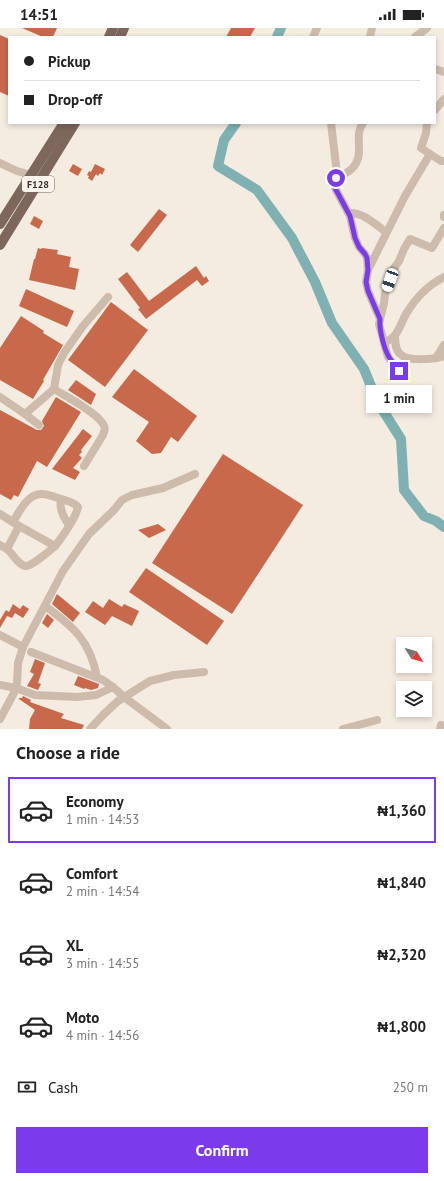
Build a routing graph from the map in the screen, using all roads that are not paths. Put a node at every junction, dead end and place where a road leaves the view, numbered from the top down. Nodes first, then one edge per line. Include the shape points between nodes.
1 (427, 28) edge
2 (416, 36) edge
3 (444, 99) edge
4 (436, 109) edge
5 (63, 124) edge
6 (74, 124) edge
7 (331, 124) edge
8 (362, 124) edge
9 (428, 124) edge
10 (430, 154) junction
11 (444, 161) edge
12 (0, 163) edge
13 (31, 175) junction
14 (336, 178) junction
15 (349, 213) junction
16 (0, 224) edge
17 (444, 228) edge
18 (386, 232) junction
19 (0, 245) edge
20 (368, 270) junction
21 (444, 277) edge
22 (108, 297) dead end
23 (380, 319) junction
24 (395, 336) junction
25 (384, 345) junction
26 (444, 345) edge
27 (398, 350) junction
28 (440, 357) edge
29 (399, 371) dead end
30 (54, 389) junction
31 (0, 397) edge
32 (25, 414) junction
33 (39, 425) dead end
34 (84, 466) dead end
35 (195, 474) dead end
36 (61, 499) junction
37 (0, 514) edge
38 (16, 524) junction
39 (68, 525) junction
40 (55, 546) junction
41 (4, 547) edge
42 (45, 606) junction
43 (0, 635) edge
44 (23, 647) junction
45 (31, 652) dead end
46 (204, 672) dead end
47 (97, 677) junction
48 (0, 685) edge
49 (114, 687) junction
50 (16, 688) junction
51 (124, 697) junction
52 (0, 717) edge
53 (377, 720) dead end
54 (90, 729) edge
55 (167, 729) edge
56 (343, 729) edge

1 - 2 street
3 - 4 street
5 - 13 main road, F128
6 - 19 main road, F128
7 - 14 street
8 - 14 street via 358,133 359,152 355,165 347,173
9 - 10 street via 420,148
10 - 11 street
10 - 18 street
12 - 13 street
13 - 16 main road, F128
14 - 15 street via 335,188
15 - 18 street via 362,215
15 - 20 street via 355,238 367,258
17 - 23 street via 432,248 410,239 393,270
18 - 20 street
20 - 23 street via 368,291
21 - 24 street via 416,300
22 - 30 street via 64,353 58,365
23 - 25 street
24 - 25 street
24 - 27 street
25 - 27 street
25 - 29 street via 388,357
26 - 28 street
27 - 28 street via 406,357
30 - 32 street
30 - 34 street via 83,407 104,425 103,435
31 - 32 street
32 - 33 street
35 - 42 street via 163,488 122,500 80,545
36 - 38 street via 36,495 24,505
36 - 39 street via 60,509
36 - 39 street via 78,508
37 - 38 street
38 - 40 street
38 - 41 street
39 - 40 street
40 - 41 street via 28,566 20,564
42 - 44 street
42 - 47 street via 79,634 92,656
43 - 44 street
44 - 50 street via 18,663
45 - 47 street
46 - 51 street via 158,678
47 - 49 street
48 - 50 street
49 - 50 street via 96,694 77,697 35,695
49 - 51 street
50 - 52 street
51 - 54 street
51 - 55 street
53 - 56 street

